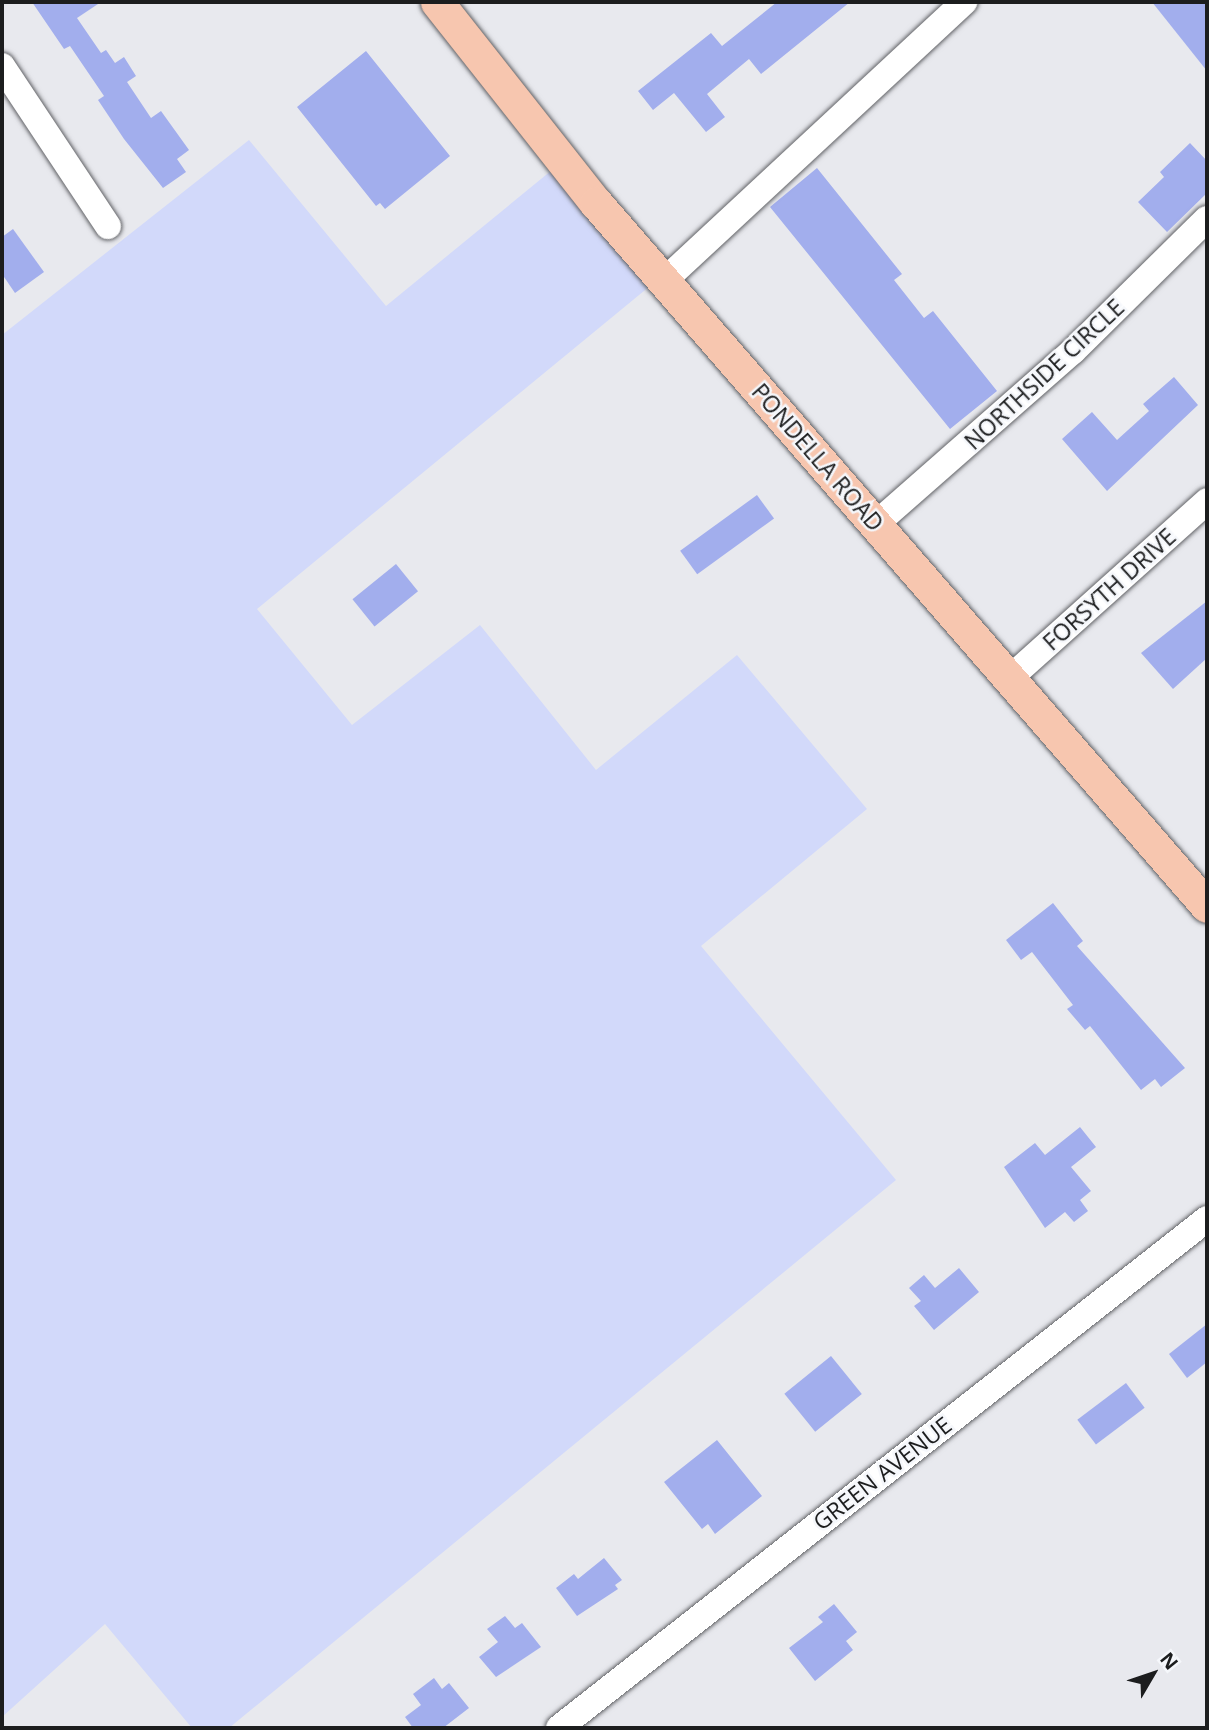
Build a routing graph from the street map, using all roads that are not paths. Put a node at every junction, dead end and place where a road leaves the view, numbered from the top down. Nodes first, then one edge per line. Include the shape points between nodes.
1 (437, 2) edge
2 (964, 2) edge
3 (2, 66) edge
4 (1207, 219) edge
5 (108, 226) dead end
6 (664, 281) junction
7 (1207, 501) edge
8 (876, 524) junction
9 (1010, 678) junction
10 (1207, 905) edge
11 (1207, 1219) edge
12 (559, 1728) edge

1 - 6 main road, PONDELLA ROAD via 596,203
2 - 6 street
3 - 5 street
4 - 8 street, NORTHSIDE CIRCLE via 1073,351
6 - 8 main road, PONDELLA ROAD
7 - 9 street, FORSYTH DRIVE
8 - 9 main road, PONDELLA ROAD
9 - 10 main road, PONDELLA ROAD
11 - 12 street, GREEN AVENUE

